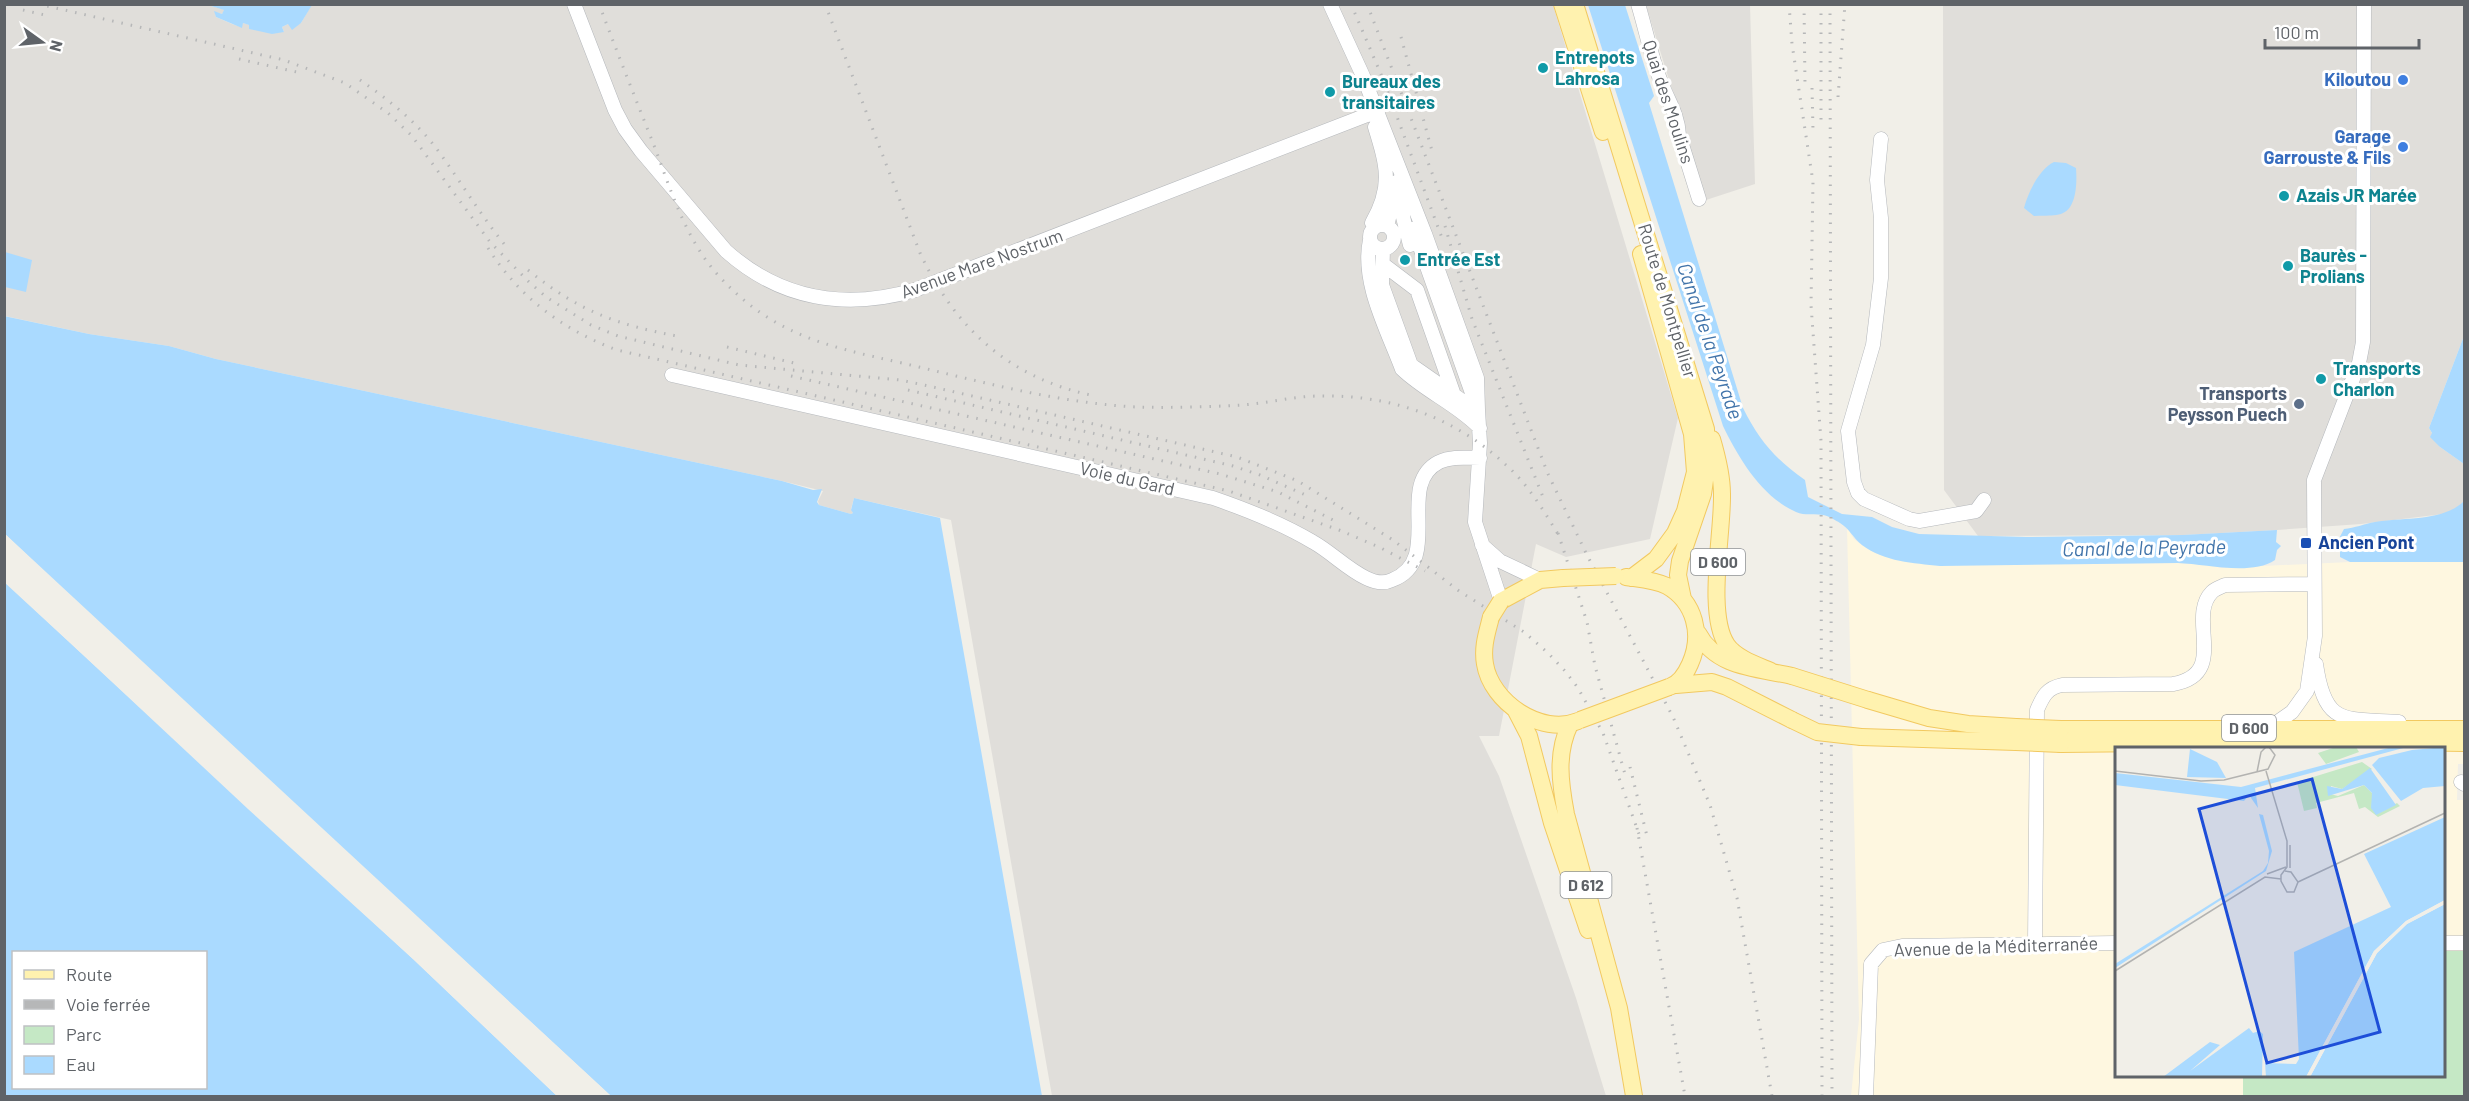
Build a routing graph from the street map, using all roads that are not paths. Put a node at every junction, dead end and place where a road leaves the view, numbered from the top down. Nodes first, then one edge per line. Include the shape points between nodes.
1 (574, 4) edge
2 (1330, 4) edge
3 (1562, 4) edge
4 (1575, 4) edge
5 (1638, 4) edge
6 (2364, 4) edge
7 (1378, 114) junction
8 (1881, 139) dead end
9 (1399, 167) junction
10 (1699, 199) dead end
11 (1387, 226) junction
12 (1372, 231) junction
13 (1383, 249) junction
14 (1384, 265) junction
15 (672, 375) dead end
16 (1454, 395) junction
17 (1478, 410) junction
18 (1480, 429) junction
19 (1706, 429) junction
20 (1480, 458) junction
21 (1984, 500) dead end
22 (1482, 545) junction
23 (1623, 577) junction
24 (1540, 580) junction
25 (2314, 584) junction
26 (1683, 599) junction
27 (1501, 601) junction
28 (1698, 633) junction
29 (2314, 647) junction
30 (1771, 671) junction
31 (1672, 686) junction
32 (1515, 709) junction
33 (1575, 722) junction
34 (2437, 727) junction
35 (2464, 729) edge
36 (2016, 735) junction
37 (2278, 740) edge
38 (2464, 743) edge
39 (2338, 745) edge
40 (2115, 943) edge
41 (2445, 943) edge
42 (2464, 943) edge
43 (2035, 944) junction
44 (1625, 1047) junction
45 (1634, 1096) edge
46 (1866, 1096) edge

1 - 7 street, Avenue Mare Nostrum via 615,110 641,151 741,264 788,290 817,297 870,300 915,290
2 - 7 street
3 - 23 main road, Route de Montpellier via 1648,278 1692,434 1695,472 1675,533 1656,559
4 - 19 main road, Route de Montpellier
5 - 10 street, Quai des Moulins via 1661,84 1679,125
6 - 25 street via 2363,342 2359,363 2314,480
7 - 9 street
7 - 12 street via 1375,126 1386,182
8 - 21 street via 1877,180 1881,278 1873,345 1848,431 1856,488 1864,499 1920,521 1977,511
9 - 11 street
9 - 17 street via 1405,185 1403,217 1408,239 1460,385
11 - 12 street
11 - 13 street via 1394,239
12 - 13 street via 1375,246
12 - 18 street via 1367,256 1369,279 1402,369 1467,414
13 - 14 street
14 - 16 street via 1417,290
14 - 16 street via 1382,285 1410,365
15 - 20 street, Voie du Gard via 1213,498 1280,524 1364,578 1385,582 1405,573 1416,557 1421,482 1428,470 1454,458
16 - 17 street
17 - 18 street
18 - 20 street
19 - 26 main road, Route de Montpellier via 1703,494 1678,575
19 - 30 main road, D 600 via 1712,440 1722,494 1716,595 1721,629 1727,646
20 - 22 street via 1475,522
22 - 24 street via 1500,561
22 - 27 street
23 - 24 main road, bridge
23 - 26 main road via 1667,586
24 - 27 main road
25 - 29 street
25 - 43 street via 2225,585 2213,591 2206,602 2203,663 2189,681 2062,685 2051,688 2043,697 2037,710
26 - 28 main road
27 - 32 main road, bridge via 1491,617 1484,644 1485,663 1497,692
28 - 30 main road, D 600 via 1714,655
28 - 31 main road via 1695,654
29 - 34 street via 2320,690 2327,706 2335,712 2349,719
29 - 37 street via 2307,691
30 - 36 main road, D 600, bridge via 1929,718
31 - 33 main road, bridge
31 - 36 main road, D 600, bridge via 1712,682 1817,732 1861,737
32 - 33 main road via 1530,718 1555,724
32 - 44 main road, D 612 via 1529,736 1552,823
33 - 44 main road, D 612 via 1563,740 1560,754 1562,793 1619,1008
34 - 35 main road, D 600
34 - 37 main road, D 600
36 - 37 main road, D 600, bridge
37 - 39 main road, D 600
38 - 39 main road, D 600
40 - 43 street, Avenue de la Méditerranée
41 - 42 street
43 - 46 street, Avenue de la Méditerranée via 1902,946 1882,950 1871,964
44 - 45 main road, D 612

